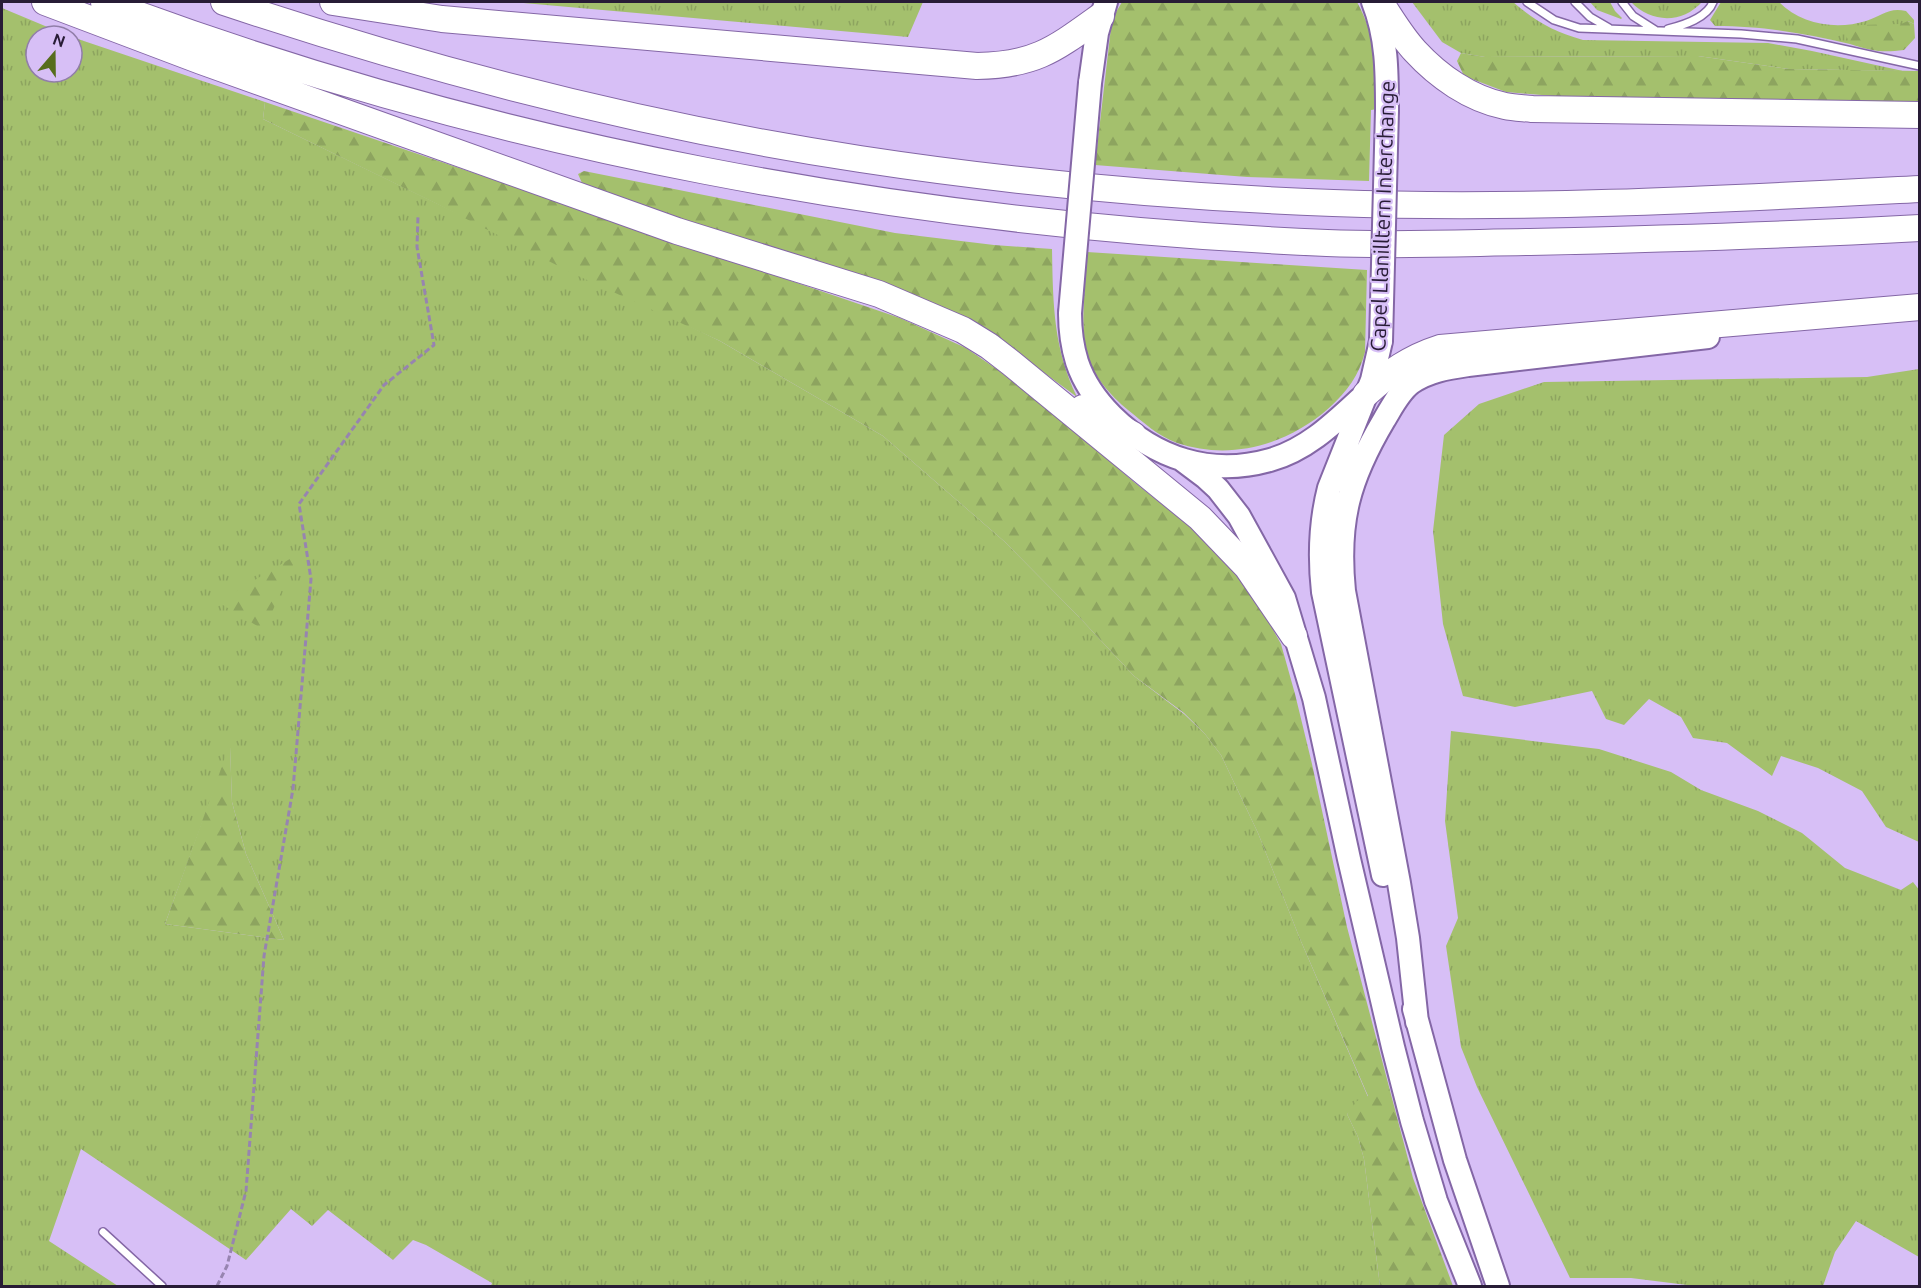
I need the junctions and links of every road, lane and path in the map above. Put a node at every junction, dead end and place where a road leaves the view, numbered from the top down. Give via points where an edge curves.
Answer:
1 (45, 2) edge
2 (104, 2) edge
3 (224, 2) edge
4 (333, 2) edge
5 (1373, 2) edge
6 (1380, 2) edge
7 (1527, 2) edge
8 (1568, 2) edge
9 (1622, 2) edge
10 (1713, 2) edge
11 (1576, 3) edge
12 (1104, 9) edge
13 (1611, 29) junction
14 (1655, 30) junction
15 (1664, 30) junction
16 (1920, 66) edge
17 (1920, 115) edge
18 (1920, 189) edge
19 (418, 216) dead end
20 (1920, 228) edge
21 (1920, 307) edge
22 (1879, 310) junction
23 (1011, 363) junction
24 (1366, 394) junction
25 (1133, 435) junction
26 (1181, 459) junction
27 (1294, 636) junction
28 (1417, 1022) junction
29 (103, 1233) dead end
30 (162, 1287) edge
31 (217, 1287) edge
32 (1470, 1287) edge
33 (1498, 1287) edge

1 - 23 highway via 644,219 879,294 963,330
2 - 20 highway via 353,85 554,139 813,191 1015,220 1330,244 1707,238
3 - 18 highway via 393,56 662,122 858,159 1034,182 1198,196 1430,205 1687,201
4 - 12 highway via 442,19 977,66 1014,64 1043,55 1059,47
5 - 24 highway, Capel Llanilltern Interchange, bridge via 1384,37 1387,110 1381,341
6 - 17 highway via 1414,50 1433,69 1456,86 1504,106
7 - 13 lane via 1554,20 1579,28
8 - 11 lane
9 - 14 lane via 1633,16
10 - 15 lane via 1688,24
11 - 13 lane
12 - 25 highway, Capel Llanilltern Interchange, bridge via 1090,83 1070,313 1074,350 1084,380 1102,406
13 - 14 lane
14 - 15 lane
15 - 16 lane via 1797,39
19 - 31 path via 417,247 434,345 384,385 299,504 311,579 293,789 264,956 246,1191 227,1266
21 - 22 highway
22 - 24 highway via 1440,348 1397,367
22 - 28 highway via 1720,336 1444,369 1410,384 1399,395 1354,480 1344,518 1341,564 1407,927
23 - 25 highway
23 - 27 highway via 1200,518 1247,567
24 - 26 highway, Capel Llanilltern Interchange via 1333,424 1290,453 1245,465 1200,464
24 - 28 highway via 1329,488 1321,526 1320,570 1341,684
25 - 26 highway, Capel Llanilltern Interchange
26 - 27 highway via 1218,489 1239,516 1284,598
27 - 32 highway via 1314,698 1401,1079 1436,1201
28 - 33 highway via 1455,1160
29 - 30 lane

